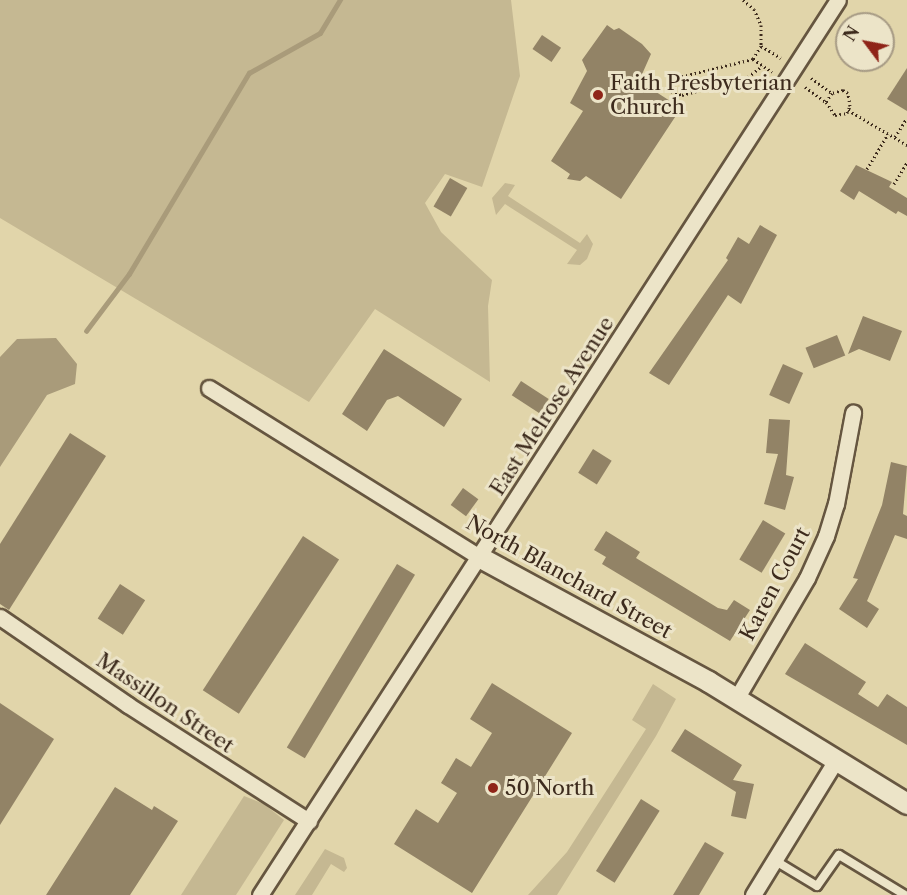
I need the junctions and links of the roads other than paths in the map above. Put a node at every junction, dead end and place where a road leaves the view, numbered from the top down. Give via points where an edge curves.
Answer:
1 (838, 0) edge
2 (209, 388) dead end
3 (853, 413) dead end
4 (479, 557) junction
5 (0, 617) edge
6 (736, 699) junction
7 (836, 760) junction
8 (907, 804) edge
9 (309, 820) junction
10 (774, 860) junction
11 (260, 895) edge
12 (753, 895) edge
13 (905, 895) edge

1 - 4 street, East Melrose Avenue
2 - 4 street, North Blanchard Street
3 - 6 street, Karen Court via 826,536 807,578
4 - 6 street, North Blanchard Street
4 - 9 street, East Melrose Avenue
5 - 9 street, Massillon Street via 137,711
6 - 7 street, North Blanchard Street
7 - 8 street, North Blanchard Street
7 - 10 street
9 - 11 street, East Melrose Avenue
10 - 12 street
10 - 13 lane via 817,886 839,855

